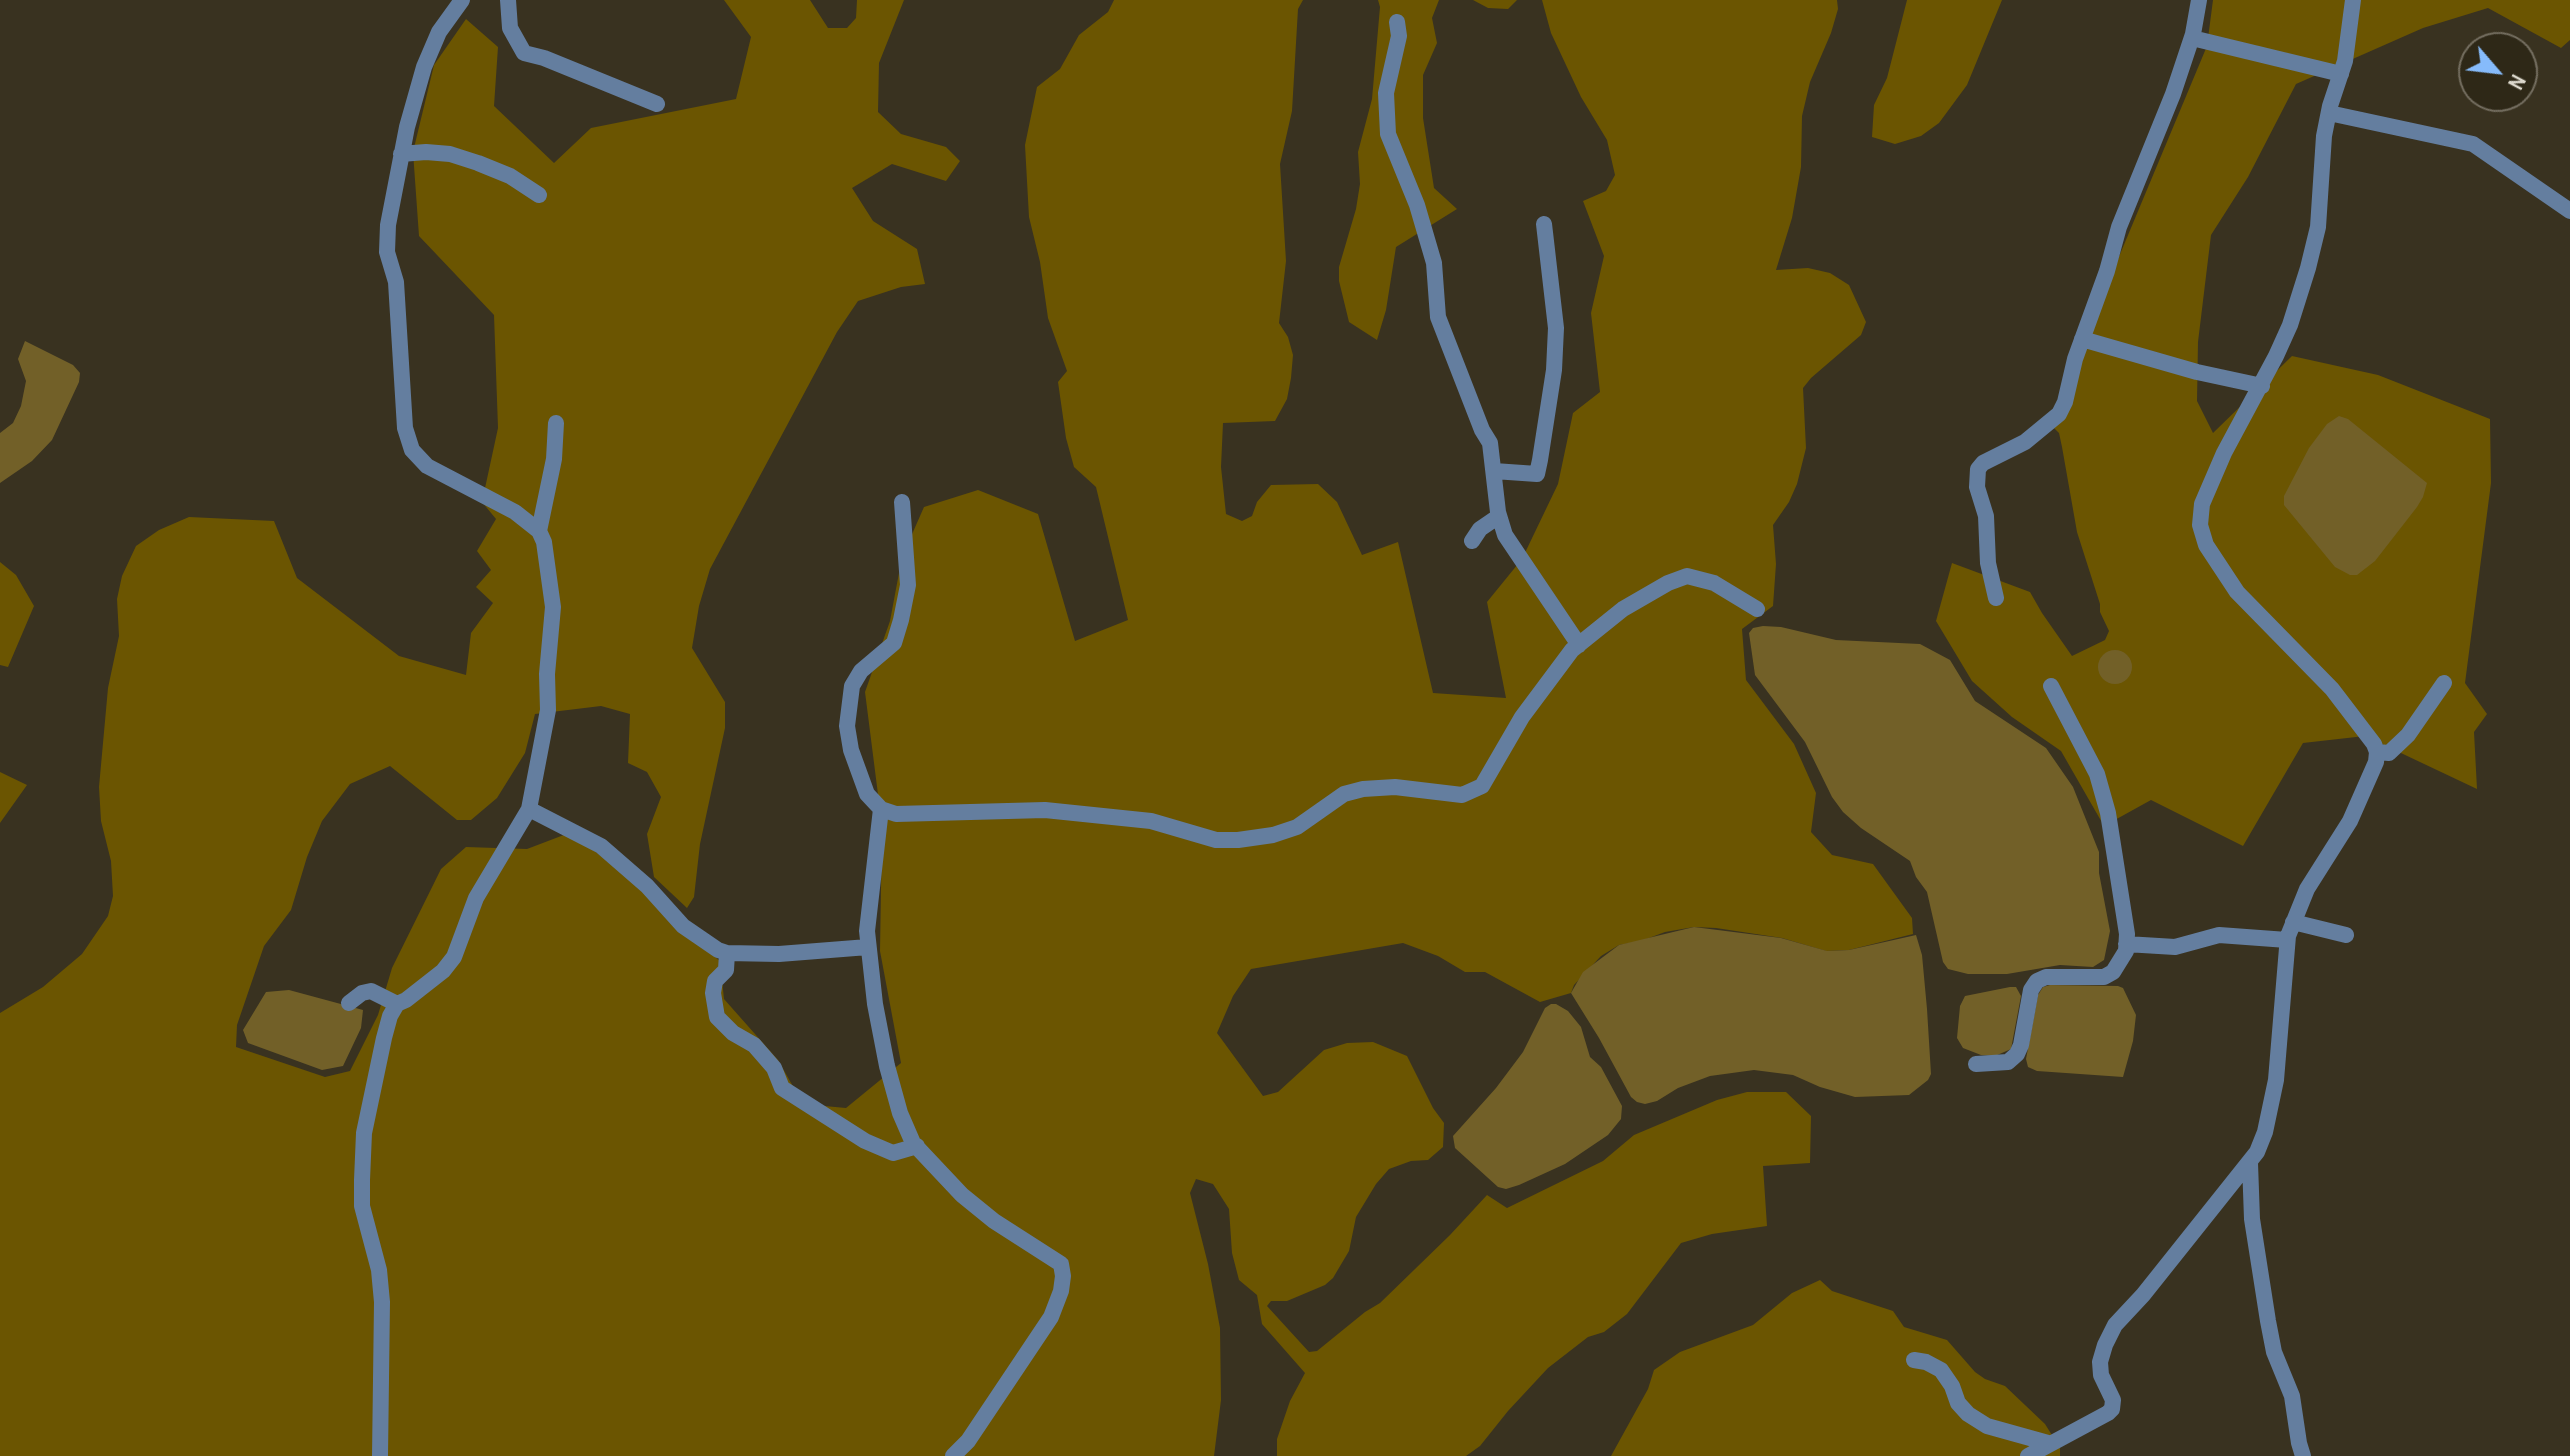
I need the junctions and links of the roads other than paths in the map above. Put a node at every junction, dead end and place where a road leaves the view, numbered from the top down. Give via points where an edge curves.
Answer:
1 (462, 0) edge
2 (508, 0) edge
3 (2199, 0) edge
4 (2353, 0) edge
5 (1397, 22) dead end
6 (2192, 38) junction
7 (2341, 74) junction
8 (657, 104) dead end
9 (2329, 113) junction
10 (401, 154) junction
11 (539, 195) dead end
12 (2570, 211) edge
13 (1544, 224) dead end
14 (2082, 339) junction
15 (2262, 386) junction
16 (556, 423) dead end
17 (1494, 471) junction
18 (902, 502) dead end
19 (1499, 516) junction
20 (539, 531) junction
21 (1472, 541) dead end
22 (1996, 598) dead end
23 (1757, 609) dead end
24 (1579, 645) junction
25 (2444, 683) dead end
26 (2051, 686) dead end
27 (2377, 752) junction
28 (529, 809) junction
29 (881, 809) junction
30 (2293, 922) junction
31 (2346, 935) dead end
32 (2287, 940) junction
33 (2126, 944) junction
34 (868, 947) junction
35 (727, 953) junction
36 (349, 1003) dead end
37 (397, 1004) junction
38 (1976, 1064) dead end
39 (917, 1146) junction
40 (2250, 1163) junction
41 (1914, 1360) dead end
42 (2048, 1443) junction
43 (380, 1456) edge
44 (953, 1456) edge
45 (2028, 1456) edge
46 (2303, 1456) edge

1 - 10 street via 439,32 424,67
2 - 8 street via 510,28 524,53
3 - 6 street
4 - 7 street
5 - 17 street via 1399,36 1386,93 1388,134 1434,263 1438,317 1490,443
6 - 7 street
6 - 14 street
7 - 9 street
9 - 12 street via 2473,144
9 - 15 street via 2315,241 2290,325
10 - 11 street via 450,154 510,176
10 - 20 street via 387,252 396,282 407,439 427,466 515,512
13 - 17 street via 1556,328 1540,460 1537,474
14 - 15 street
14 - 22 street via 2059,414 2025,442 1983,463 1976,476
15 - 27 street via 2202,504 2202,536 2237,592 2332,689
16 - 20 street
17 - 19 street
18 - 29 street via 908,585 901,620 894,643 861,671 852,686 847,726 867,794
19 - 21 street
19 - 24 street via 1517,556
20 - 28 street via 553,607 548,710
23 - 24 street via 1714,583 1687,576 1623,609
24 - 29 street via 1522,717 1482,786 1462,795 1363,789 1344,794 1297,827 1238,840 1216,840 1117,816 1045,810 896,814
25 - 27 street via 2408,735 2389,753
26 - 33 street via 2105,800
27 - 30 street via 2363,796
28 - 35 street via 601,846 683,926
28 - 37 street via 476,898 454,957
29 - 34 street
30 - 31 street
30 - 32 street
32 - 33 street via 2219,935 2175,947
32 - 40 street via 2273,1095 2265,1132
33 - 38 street via 2122,959 2104,977 2037,981 2017,1054 2008,1062
34 - 35 street
34 - 39 street via 887,1066 900,1113
35 - 39 street via 726,970 715,981 713,993 717,1017 754,1045 774,1068 782,1088 865,1141 893,1153
36 - 37 street via 371,991
37 - 43 street via 384,1038 363,1158 362,1206 382,1302
39 - 44 street via 962,1195 1061,1264 1063,1276 1051,1317
40 - 42 street via 2115,1325 2100,1362 2112,1409
40 - 46 street via 2252,1219 2268,1321 2292,1396
41 - 42 street via 1941,1370 1958,1403 1987,1426
42 - 45 street

